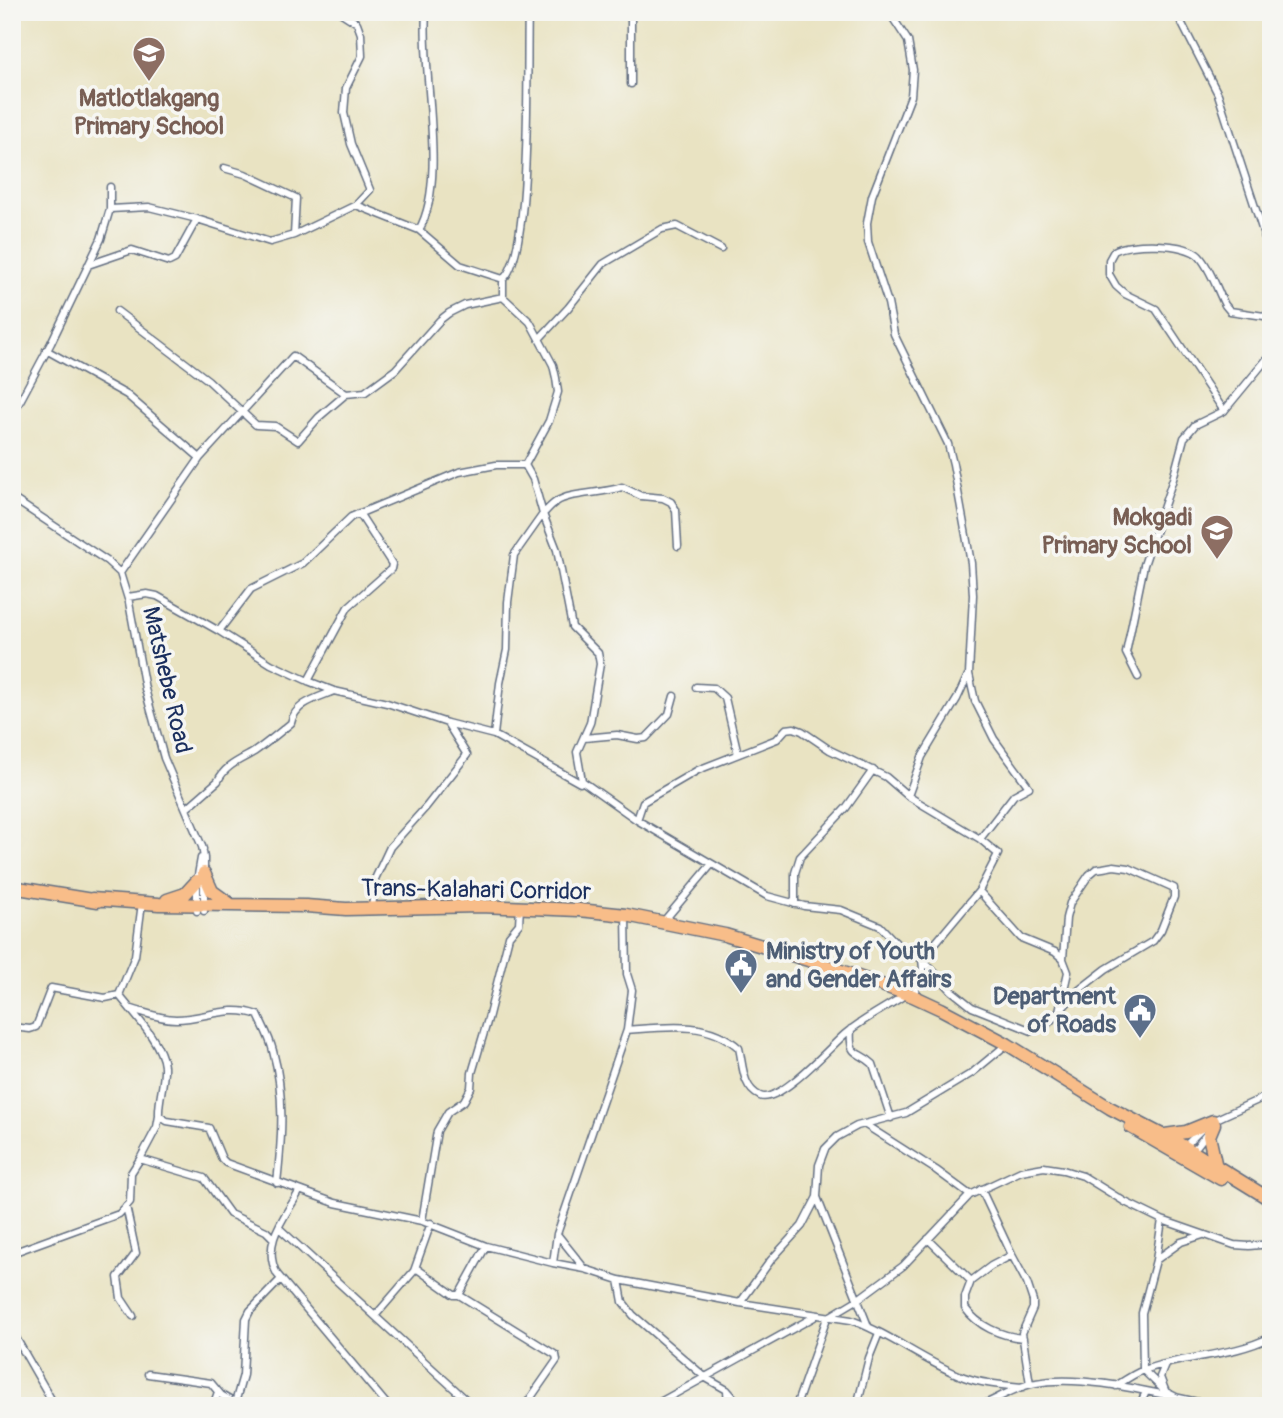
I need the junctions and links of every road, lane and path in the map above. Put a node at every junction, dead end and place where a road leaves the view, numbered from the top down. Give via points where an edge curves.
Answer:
1 (340, 12) edge
2 (426, 12) edge
3 (528, 12) edge
4 (631, 12) edge
5 (889, 12) edge
6 (1177, 12) edge
7 (631, 84) dead end
8 (224, 168) dead end
9 (110, 187) dead end
10 (356, 205) junction
11 (110, 209) junction
12 (197, 219) junction
13 (419, 230) junction
14 (294, 235) junction
15 (721, 248) dead end
16 (1271, 256) edge
17 (88, 265) junction
18 (503, 279) junction
19 (503, 297) junction
20 (117, 311) dead end
21 (1271, 317) edge
22 (539, 339) junction
23 (46, 349) junction
24 (1271, 354) edge
25 (346, 394) junction
26 (242, 410) junction
27 (1224, 411) junction
28 (12, 416) edge
29 (200, 457) junction
30 (525, 465) junction
31 (12, 498) edge
32 (359, 513) junction
33 (543, 514) junction
34 (678, 546) dead end
35 (120, 573) junction
36 (128, 597) junction
37 (219, 631) junction
38 (969, 674) junction
39 (1138, 677) dead end
40 (307, 681) junction
41 (696, 687) dead end
42 (334, 691) junction
43 (674, 696) dead end
44 (447, 723) junction
45 (494, 734) junction
46 (584, 738) junction
47 (737, 754) junction
48 (164, 758) junction
49 (873, 770) junction
50 (582, 781) junction
51 (908, 796) junction
52 (187, 808) junction
53 (637, 820) junction
54 (979, 839) junction
55 (202, 849) junction
56 (711, 865) junction
57 (201, 877) junction
58 (12, 887) edge
59 (979, 891) junction
60 (795, 904) junction
61 (233, 905) junction
62 (142, 906) junction
63 (520, 907) junction
64 (200, 908) junction
65 (346, 909) junction
66 (372, 909) junction
67 (626, 915) junction
68 (663, 922) junction
69 (1063, 959) junction
70 (922, 960) junction
71 (119, 995) junction
72 (910, 995) junction
73 (132, 1009) junction
74 (1059, 1011) junction
75 (12, 1027) edge
76 (852, 1029) junction
77 (627, 1030) junction
78 (1007, 1044) junction
79 (1271, 1094) edge
80 (1110, 1108) junction
81 (159, 1116) junction
82 (891, 1118) junction
83 (1217, 1120) junction
84 (864, 1124) junction
85 (1164, 1135) junction
86 (1186, 1153) junction
87 (140, 1160) junction
88 (1216, 1167) junction
89 (277, 1183) junction
90 (981, 1189) junction
91 (299, 1192) junction
92 (970, 1195) junction
93 (817, 1197) junction
94 (1271, 1199) edge
95 (126, 1206) junction
96 (1271, 1208) edge
97 (422, 1220) junction
98 (1162, 1220) junction
99 (431, 1223) junction
100 (279, 1228) junction
101 (557, 1234) junction
102 (1206, 1235) junction
103 (273, 1238) junction
104 (928, 1240) junction
105 (1271, 1244) edge
106 (486, 1246) junction
107 (12, 1253) edge
108 (1012, 1255) junction
109 (1156, 1259) junction
110 (552, 1263) junction
111 (415, 1268) junction
112 (584, 1269) junction
113 (281, 1279) junction
114 (619, 1280) junction
115 (971, 1281) junction
116 (459, 1295) junction
117 (857, 1300) junction
118 (740, 1303) junction
119 (133, 1316) dead end
120 (375, 1316) junction
121 (815, 1316) junction
122 (827, 1318) junction
123 (868, 1326) junction
124 (12, 1331) edge
125 (879, 1333) junction
126 (1271, 1337) edge
127 (1023, 1338) junction
128 (1165, 1365) junction
129 (1143, 1370) junction
130 (148, 1374) dead end
131 (706, 1378) junction
132 (1027, 1386) junction
133 (1116, 1386) junction
134 (727, 1390) junction
135 (218, 1392) junction
136 (1146, 1392) junction
137 (1166, 1392) junction
138 (1178, 1402) edge
139 (237, 1404) edge
140 (55, 1406) edge
141 (213, 1406) edge
142 (388, 1406) edge
143 (473, 1406) edge
144 (525, 1406) edge
145 (653, 1406) edge
146 (729, 1406) edge
147 (741, 1406) edge
148 (796, 1406) edge
149 (857, 1406) edge
150 (980, 1406) edge
151 (1139, 1406) edge
152 (1219, 1406) edge

1 - 10 street via 357,23 363,46 346,88 344,113 370,190
2 - 13 street via 432,165 429,202
3 - 18 street via 522,222 510,274
4 - 7 street
5 - 38 street via 908,41 911,96 872,196 867,242 894,334 948,444 953,464 971,563
6 - 16 street via 1218,94
8 - 14 street via 296,198
9 - 11 street
10 - 13 street
10 - 14 street
11 - 12 street via 149,207
11 - 17 street
12 - 14 street via 270,242
12 - 17 street via 169,262 132,250
13 - 18 street via 460,265
15 - 22 street via 677,226 655,233 603,264
17 - 23 street
18 - 19 street
19 - 22 street via 530,321
19 - 25 street via 449,313 382,381 365,392
20 - 26 street
21 - 27 street via 1230,311 1198,255 1190,250 1133,244 1114,251 1109,260 1109,274 1116,286 1156,309
22 - 30 street via 553,366 558,392 549,421
23 - 28 street
23 - 29 street via 127,395
24 - 27 street
25 - 26 street via 298,442 275,426 256,425
25 - 26 street via 293,356
26 - 29 street
27 - 39 street via 1195,425 1185,438 1144,565 1126,653
29 - 35 street
30 - 32 street via 496,464 459,472
30 - 33 street
31 - 35 street
32 - 37 street via 303,563 251,589
32 - 40 street via 391,569 348,607
33 - 34 street via 564,498 622,487 671,502 676,510
33 - 45 street via 514,555 507,650
33 - 46 street via 557,550 572,627 598,653 600,664
35 - 36 street
36 - 37 street via 157,596
36 - 48 street
37 - 40 street
38 - 51 street via 922,757
38 - 54 street via 985,724 1029,787 1014,795
40 - 42 street
41 - 47 street via 714,688 725,698
42 - 44 street
42 - 52 street via 299,707 291,723 233,764
43 - 46 street via 669,714 646,738
44 - 45 street
44 - 66 street via 467,755 390,847 375,879
45 - 50 street
46 - 50 street via 577,752
47 - 49 street via 794,728
47 - 53 street via 643,802
48 - 52 street
48 - 55 street, Matshebe Road
49 - 51 street
49 - 60 street via 846,808 800,857
50 - 53 street
51 - 54 street
52 - 55 street
53 - 56 street
54 - 59 street via 998,856
55 - 57 street
56 - 60 street via 767,896
56 - 68 street
57 - 61 highway
57 - 62 highway via 185,894
57 - 64 street
58 - 62 highway, Trans-Kalahari Corridor
59 - 69 street via 1021,938
59 - 70 street
60 - 70 street via 852,913 880,926
61 - 64 highway, Trans-Kalahari Corridor
61 - 65 highway, Trans-Kalahari Corridor
62 - 64 highway, Trans-Kalahari Corridor
62 - 71 street via 135,956
63 - 66 highway, Trans-Kalahari Corridor
63 - 67 highway, Trans-Kalahari Corridor
63 - 97 street via 471,1088 464,1101 448,1112 438,1131
64 - 65 highway, Trans-Kalahari Corridor
65 - 66 highway, Trans-Kalahari Corridor
67 - 68 highway, Trans-Kalahari Corridor
67 - 77 street via 627,974 632,990
68 - 72 highway, Trans-Kalahari Corridor via 775,949
69 - 74 street via 1068,972
69 - 74 street via 1070,903 1096,869 1129,868 1174,888 1171,906 1153,940 1106,969
70 - 72 street via 923,969
70 - 74 street via 971,1007 1032,1031 1045,1027
71 - 73 street
71 - 75 street via 105,998 51,988 34,1029
72 - 76 street
72 - 78 highway, Trans-Kalahari Corridor
73 - 81 street via 163,1058
73 - 89 street via 177,1019 219,1011 258,1014 273,1049 282,1097
76 - 77 street via 767,1098 747,1082 739,1048 715,1034 676,1026
76 - 82 street via 852,1047 873,1065
77 - 101 street
78 - 80 highway, Trans-Kalahari Corridor
78 - 82 street via 941,1093
79 - 83 street
80 - 85 highway, Trans-Kalahari Corridor
80 - 86 highway, Trans-Kalahari Corridor via 1127,1125
81 - 87 street
81 - 89 street via 209,1128 224,1162
82 - 84 street
83 - 85 highway
83 - 86 street
83 - 88 highway via 1209,1136
84 - 92 street
84 - 93 street via 825,1149
85 - 86 highway, Trans-Kalahari Corridor
86 - 88 highway
86 - 96 highway
87 - 95 street via 131,1173
87 - 103 street via 204,1178 230,1214
88 - 94 highway
89 - 91 street
90 - 92 street
90 - 98 street via 1021,1171 1063,1170 1083,1176
90 - 108 street
91 - 97 street
91 - 100 street
92 - 104 street
93 - 117 street
93 - 118 street via 798,1232
95 - 107 street via 119,1214
95 - 119 street via 136,1253 118,1277 121,1298
97 - 99 street
98 - 102 street
98 - 109 street
99 - 106 street
99 - 111 street
100 - 103 street
100 - 120 street
101 - 110 street
101 - 112 street
102 - 105 street via 1234,1245
102 - 109 street via 1181,1242
103 - 113 street via 270,1258
104 - 115 street
104 - 117 street via 903,1266
106 - 110 street
106 - 116 street
108 - 115 street
108 - 127 street via 1033,1301
109 - 129 street via 1142,1313
110 - 112 street
111 - 116 street
111 - 120 street
112 - 114 street
113 - 139 street via 246,1319
113 - 142 street
114 - 118 street
114 - 131 street via 628,1309
115 - 127 street via 965,1308 974,1321
116 - 144 street via 557,1356
117 - 122 street
117 - 123 street
118 - 121 street
120 - 143 street
121 - 122 street
121 - 131 street
122 - 123 street
122 - 148 street
123 - 125 street
124 - 140 street
125 - 132 street via 964,1377
125 - 149 street
126 - 128 street
127 - 132 street
128 - 129 street
128 - 137 street via 1160,1377
129 - 133 street
129 - 137 street
130 - 135 street via 211,1382
131 - 134 street
131 - 145 street
132 - 133 street via 1067,1382
132 - 150 street
133 - 136 street
134 - 146 street
134 - 147 street
135 - 139 street
135 - 141 street
136 - 138 street
136 - 151 street
137 - 138 street
138 - 152 street

